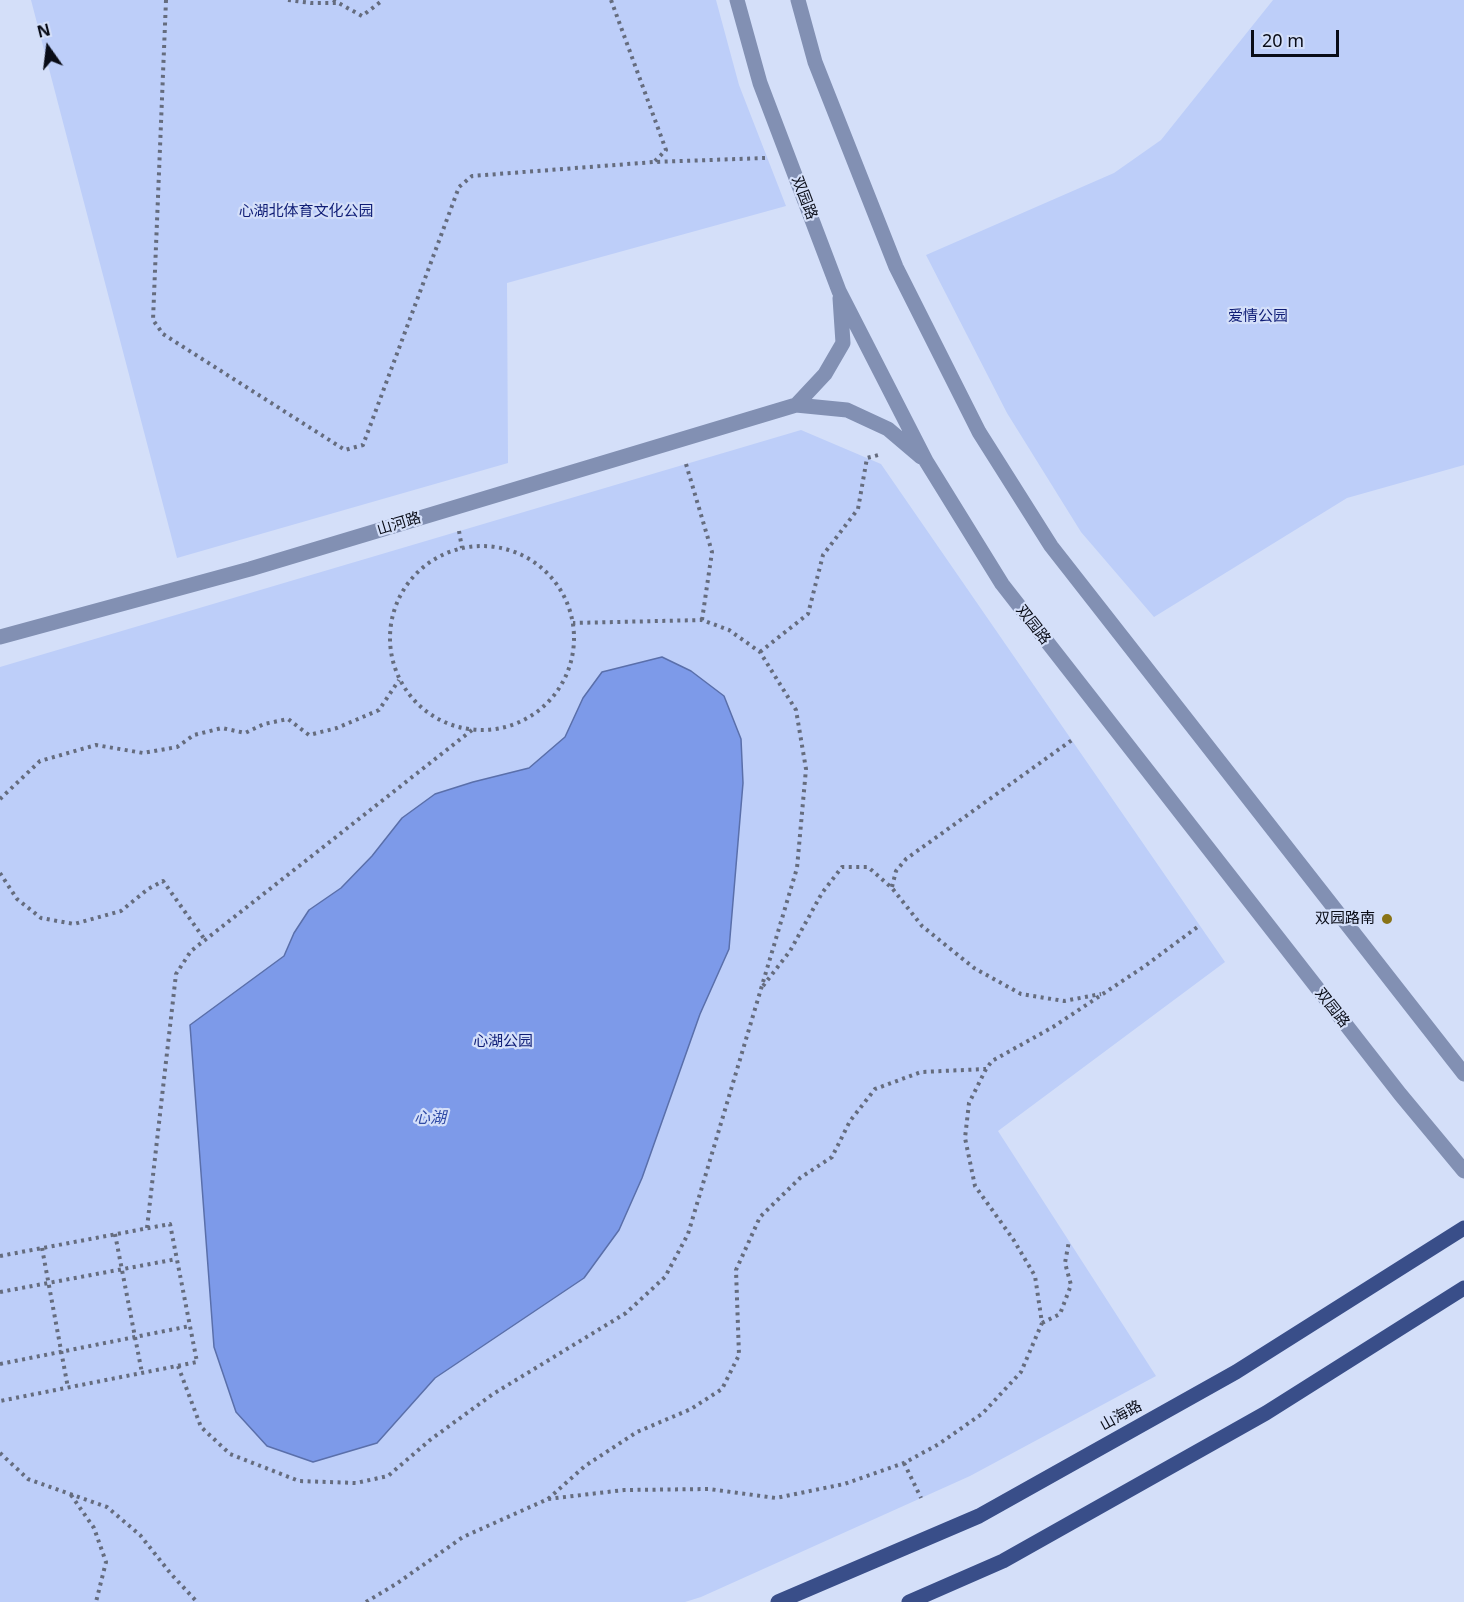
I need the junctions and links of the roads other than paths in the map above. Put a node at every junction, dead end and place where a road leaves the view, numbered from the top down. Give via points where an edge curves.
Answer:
1 (736, 0) edge
2 (798, 0) edge
3 (839, 291) junction
4 (796, 405) junction
5 (926, 460) junction
6 (0, 637) edge
7 (1464, 1074) edge
8 (1464, 1171) edge
9 (1464, 1228) edge
10 (1464, 1288) edge
11 (778, 1602) edge
12 (909, 1602) edge

1 - 3 street, 双园路 via 760,83
2 - 7 street via 815,62 896,267 979,432 1051,546
3 - 4 street via 843,343 825,374
3 - 5 street, 双园路
4 - 5 street via 847,410 888,429
4 - 6 street, 山河路 via 262,566
5 - 8 street, 双园路 via 1002,584
9 - 11 main road, 山海路 via 1236,1372 979,1516
10 - 12 main road via 1266,1413 1003,1561

